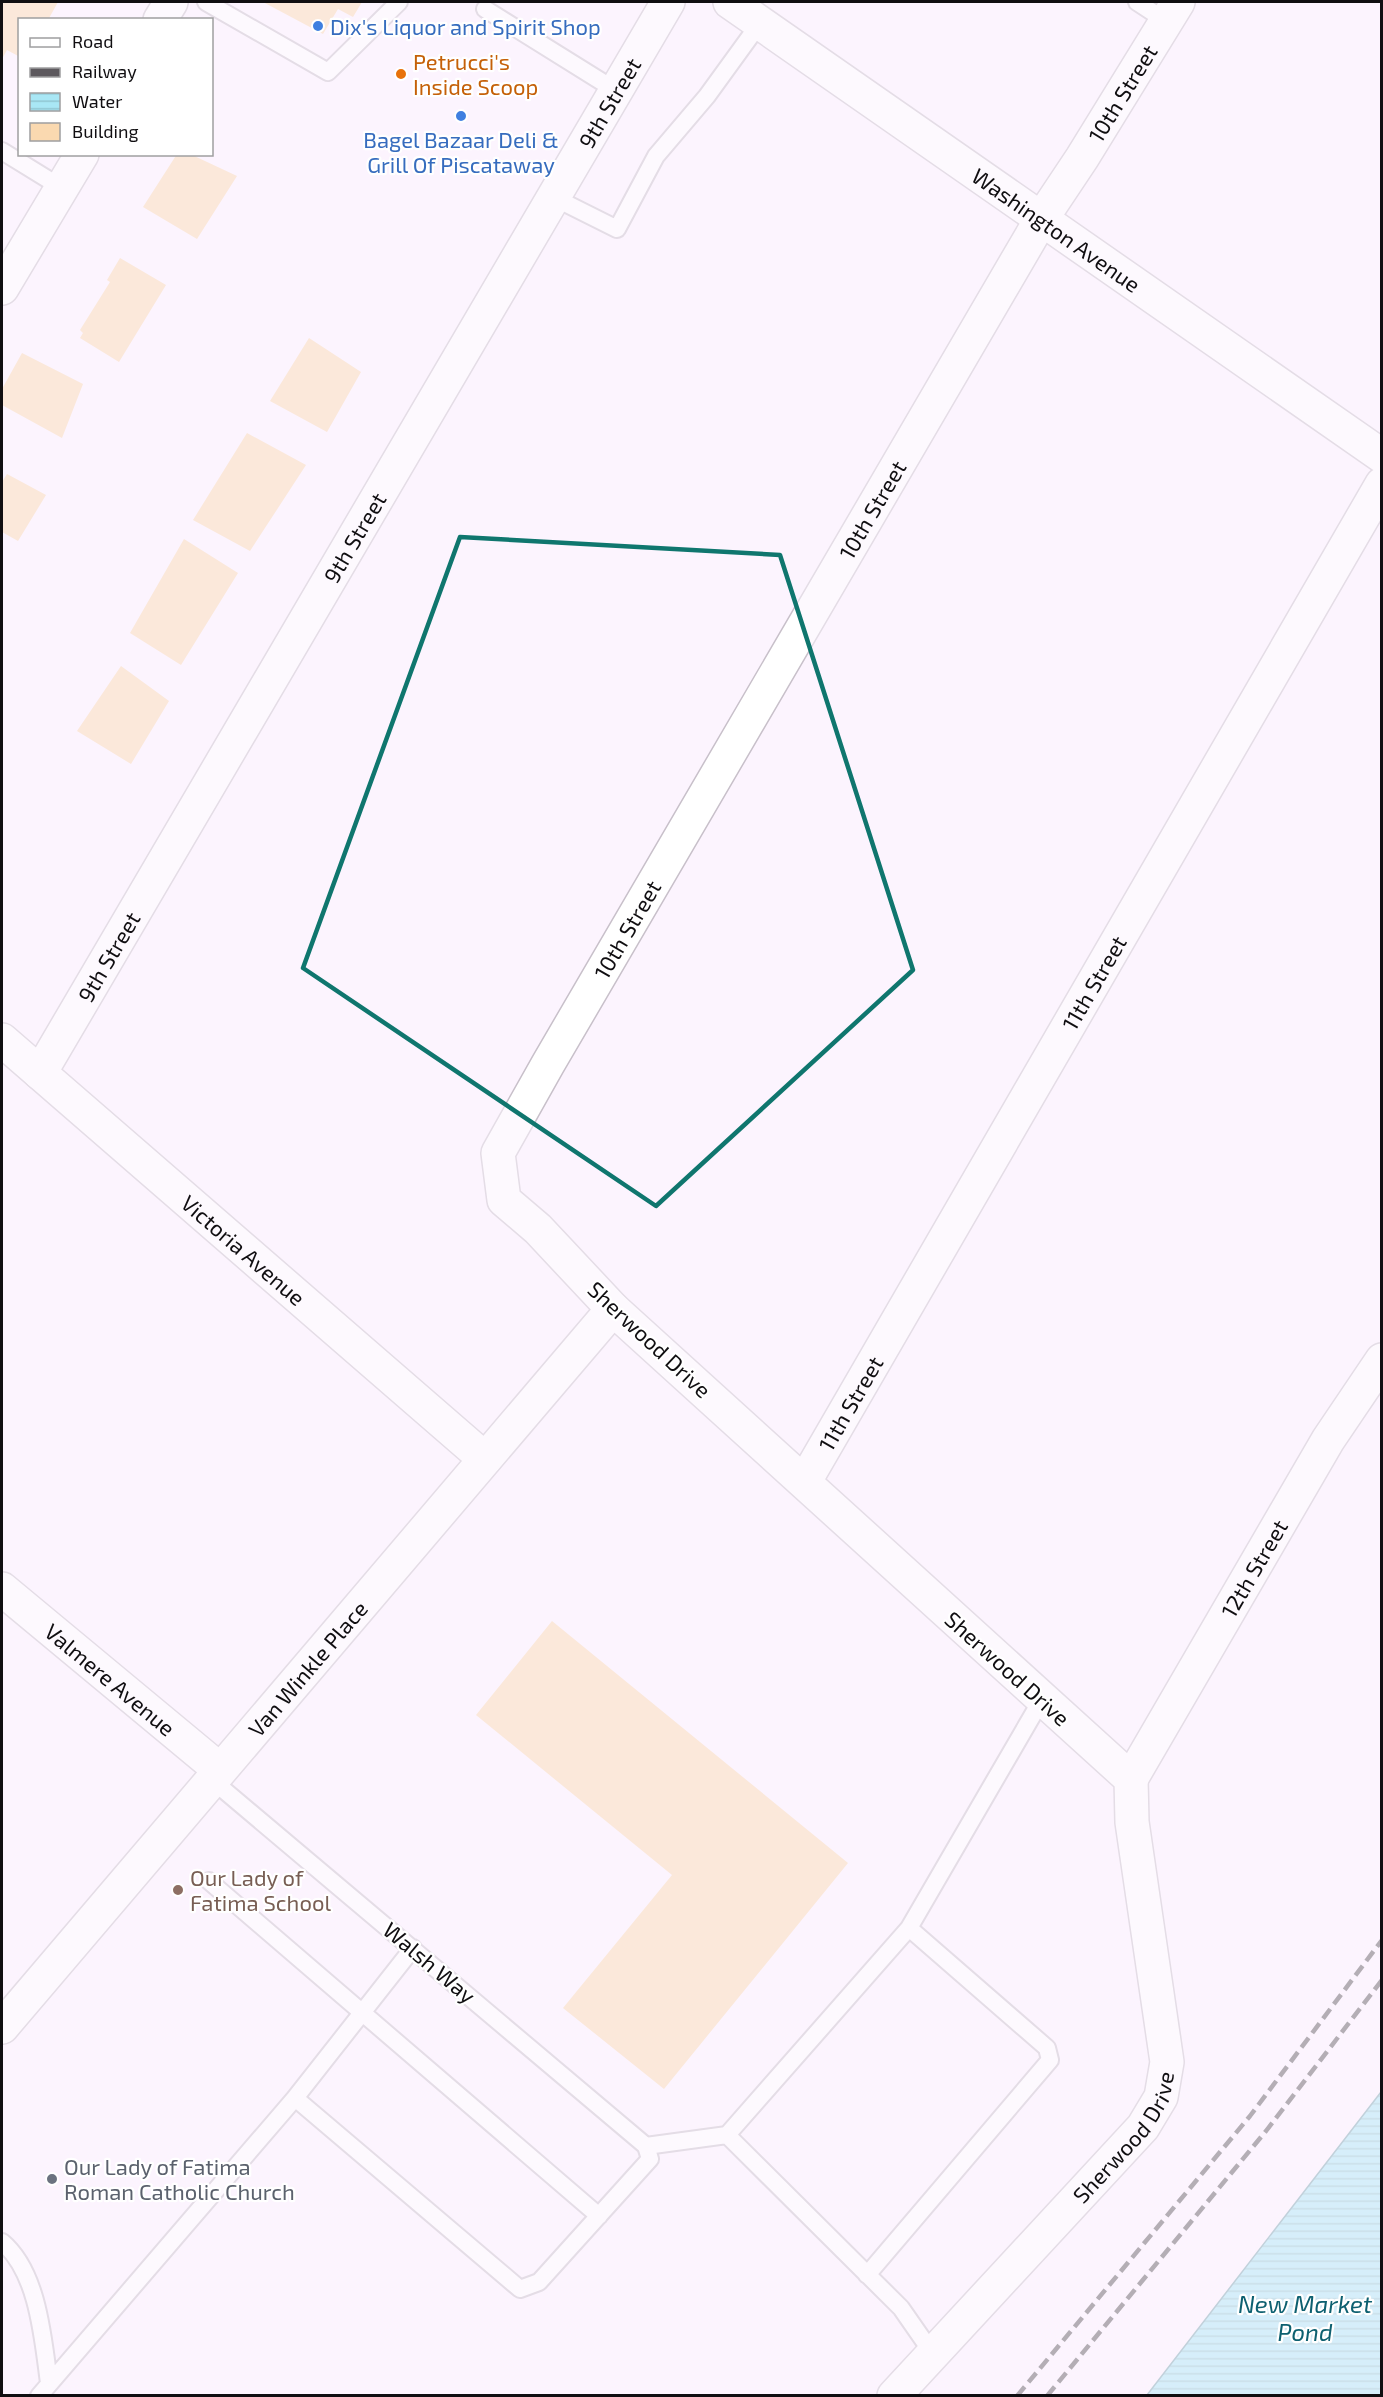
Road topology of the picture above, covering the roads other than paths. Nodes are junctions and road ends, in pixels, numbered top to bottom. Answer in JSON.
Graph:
{"nodes":[{"id":1,"x":171,"y":2,"type":"edge"},
{"id":2,"x":206,"y":2,"type":"edge"},
{"id":3,"x":399,"y":2,"type":"edge"},
{"id":4,"x":668,"y":2,"type":"edge"},
{"id":5,"x":730,"y":2,"type":"edge"},
{"id":6,"x":1137,"y":2,"type":"edge"},
{"id":7,"x":485,"y":9,"type":"dead end"},
{"id":8,"x":1172,"y":11,"type":"edge"},
{"id":9,"x":161,"y":18,"type":"edge"},
{"id":10,"x":760,"y":23,"type":"junction"},
{"id":11,"x":615,"y":90,"type":"junction"},
{"id":12,"x":2,"y":151,"type":"edge"},
{"id":13,"x":81,"y":156,"type":"edge"},
{"id":14,"x":62,"y":188,"type":"junction"},
{"id":15,"x":553,"y":197,"type":"junction"},
{"id":16,"x":1042,"y":218,"type":"junction"},
{"id":17,"x":2,"y":288,"type":"edge"},
{"id":18,"x":1382,"y":456,"type":"edge"},
{"id":19,"x":1382,"y":484,"type":"edge"},
{"id":20,"x":574,"y":1020,"type":"joint"},
{"id":21,"x":2,"y":1040,"type":"edge"},
{"id":22,"x":40,"y":1073,"type":"junction"},
{"id":23,"x":613,"y":1309,"type":"junction"},
{"id":24,"x":1382,"y":1360,"type":"edge"},
{"id":25,"x":485,"y":1459,"type":"junction"},
{"id":26,"x":805,"y":1481,"type":"junction"},
{"id":27,"x":2,"y":1589,"type":"edge"},
{"id":28,"x":1042,"y":1699,"type":"junction"},
{"id":29,"x":216,"y":1775,"type":"junction"},
{"id":30,"x":1131,"y":1779,"type":"junction"},
{"id":31,"x":209,"y":1881,"type":"dead end"},
{"id":32,"x":909,"y":1928,"type":"junction"},
{"id":33,"x":413,"y":1948,"type":"junction"},
{"id":34,"x":362,"y":2014,"type":"junction"},
{"id":35,"x":2,"y":2027,"type":"edge"},
{"id":36,"x":295,"y":2098,"type":"junction"},
{"id":37,"x":727,"y":2135,"type":"junction"},
{"id":38,"x":646,"y":2146,"type":"junction"},
{"id":39,"x":599,"y":2216,"type":"junction"},
{"id":40,"x":2,"y":2242,"type":"edge"},
{"id":41,"x":867,"y":2275,"type":"junction"},
{"id":42,"x":933,"y":2354,"type":"junction"},
{"id":43,"x":44,"y":2389,"type":"edge"},
{"id":44,"x":894,"y":2396,"type":"edge"}],
"edges":[{"from":1,"to":9,"type":"street"},
{"from":2,"to":3,"type":"lane"},
{"from":4,"to":11,"type":"street","name":"9th Street"},
{"from":5,"to":10,"type":"street","name":"Washington Avenue"},
{"from":6,"to":8,"type":"lane"},
{"from":7,"to":11,"type":"lane"},
{"from":8,"to":16,"type":"street","name":"10th Street"},
{"from":10,"to":15,"type":"lane"},
{"from":10,"to":16,"type":"street","name":"Washington Avenue"},
{"from":11,"to":15,"type":"street","name":"9th Street"},
{"from":12,"to":14,"type":"lane"},
{"from":13,"to":14,"type":"street"},
{"from":14,"to":17,"type":"street"},
{"from":15,"to":22,"type":"street","name":"9th Street"},
{"from":16,"to":18,"type":"street","name":"Washington Avenue"},
{"from":16,"to":20,"type":"street","name":"10th Street"},
{"from":19,"to":26,"type":"street","name":"11th Street"},
{"from":20,"to":23,"type":"street","name":"Sherwood Drive"},
{"from":21,"to":22,"type":"street","name":"Victoria Avenue"},
{"from":22,"to":25,"type":"street","name":"Victoria Avenue"},
{"from":23,"to":25,"type":"street","name":"Van Winkle Place"},
{"from":23,"to":26,"type":"street","name":"Sherwood Drive"},
{"from":24,"to":30,"type":"street","name":"12th Street"},
{"from":25,"to":29,"type":"street","name":"Van Winkle Place"},
{"from":26,"to":28,"type":"street","name":"Sherwood Drive"},
{"from":27,"to":29,"type":"street","name":"Valmere Avenue"},
{"from":28,"to":30,"type":"street","name":"Sherwood Drive"},
{"from":28,"to":32,"type":"lane"},
{"from":29,"to":33,"type":"lane","name":"Walsh Way"},
{"from":29,"to":35,"type":"street","name":"Van Winkle Place"},
{"from":30,"to":42,"type":"street","name":"Sherwood Drive"},
{"from":31,"to":34,"type":"lane"},
{"from":32,"to":37,"type":"lane"},
{"from":32,"to":41,"type":"lane"},
{"from":33,"to":34,"type":"lane"},
{"from":33,"to":38,"type":"lane","name":"Walsh Way"},
{"from":34,"to":36,"type":"lane"},
{"from":34,"to":39,"type":"lane"},
{"from":36,"to":39,"type":"lane"},
{"from":36,"to":43,"type":"lane"},
{"from":37,"to":38,"type":"lane"},
{"from":37,"to":41,"type":"lane"},
{"from":38,"to":39,"type":"lane"},
{"from":40,"to":43,"type":"lane"},
{"from":41,"to":42,"type":"lane"},
{"from":42,"to":44,"type":"street","name":"Sherwood Drive"}]}
